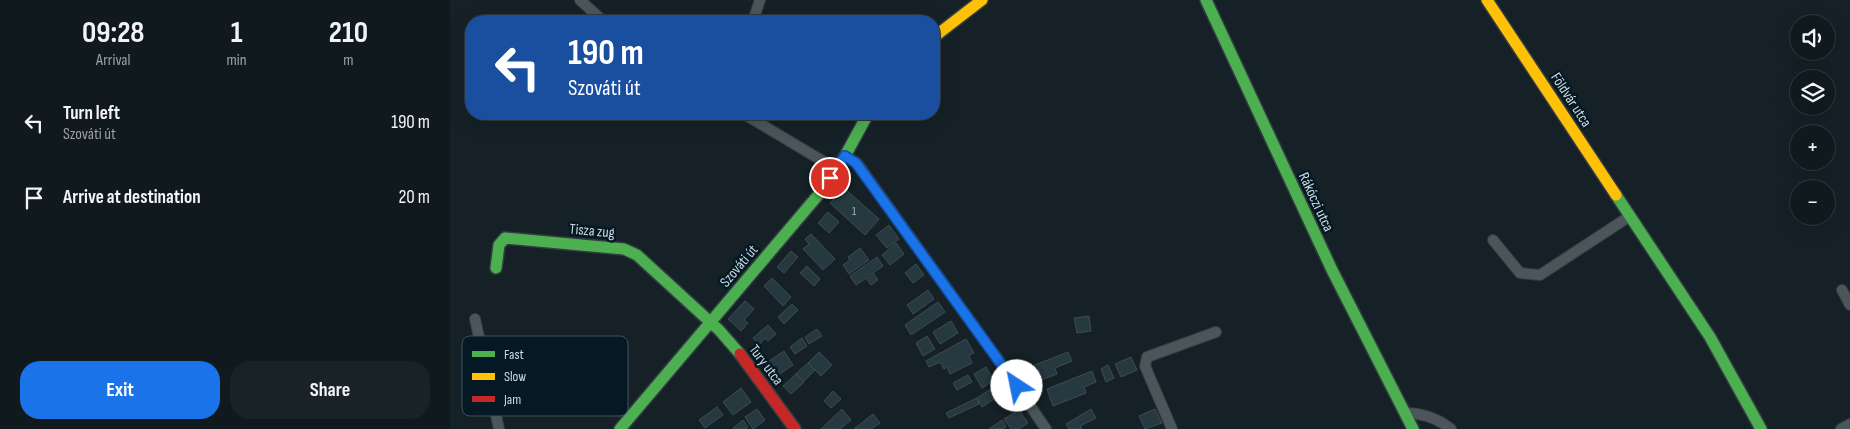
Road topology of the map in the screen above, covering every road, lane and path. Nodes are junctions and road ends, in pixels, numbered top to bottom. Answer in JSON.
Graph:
{"nodes":[{"id":1,"x":580,"y":0,"type":"edge"},
{"id":2,"x":760,"y":0,"type":"edge"},
{"id":3,"x":982,"y":0,"type":"edge"},
{"id":4,"x":1206,"y":0,"type":"edge"},
{"id":5,"x":1487,"y":0,"type":"edge"},
{"id":6,"x":596,"y":15,"type":"edge"},
{"id":7,"x":755,"y":15,"type":"edge"},
{"id":8,"x":940,"y":32,"type":"edge"},
{"id":9,"x":754,"y":120,"type":"edge"},
{"id":10,"x":865,"y":120,"type":"edge"},
{"id":11,"x":845,"y":156,"type":"junction"},
{"id":12,"x":836,"y":169,"type":"junction"},
{"id":13,"x":1630,"y":216,"type":"junction"},
{"id":14,"x":1493,"y":240,"type":"dead end"},
{"id":15,"x":496,"y":268,"type":"dead end"},
{"id":16,"x":1842,"y":290,"type":"dead end"},
{"id":17,"x":1850,"y":305,"type":"edge"},
{"id":18,"x":475,"y":319,"type":"dead end"},
{"id":19,"x":711,"y":322,"type":"junction"},
{"id":20,"x":1216,"y":332,"type":"dead end"},
{"id":21,"x":479,"y":336,"type":"edge"},
{"id":22,"x":1405,"y":413,"type":"junction"},
{"id":23,"x":496,"y":416,"type":"edge"},
{"id":24,"x":1850,"y":424,"type":"edge"},
{"id":25,"x":499,"y":429,"type":"edge"},
{"id":26,"x":620,"y":429,"type":"edge"},
{"id":27,"x":795,"y":429,"type":"edge"},
{"id":28,"x":1046,"y":429,"type":"edge"},
{"id":29,"x":1172,"y":429,"type":"edge"},
{"id":30,"x":1413,"y":429,"type":"edge"},
{"id":31,"x":1451,"y":429,"type":"edge"},
{"id":32,"x":1761,"y":429,"type":"edge"},
{"id":33,"x":1842,"y":429,"type":"edge"}],
"edges":[{"from":1,"to":6,"type":"street"},
{"from":2,"to":7,"type":"street"},
{"from":3,"to":8,"type":"street"},
{"from":4,"to":22,"type":"street","name":"Rákóczi utca"},
{"from":5,"to":13,"type":"street","name":"Földvár utca"},
{"from":9,"to":12,"type":"street"},
{"from":10,"to":11,"type":"street","name":"Szováti út"},
{"from":11,"to":12,"type":"street","name":"Szováti út"},
{"from":11,"to":28,"type":"street"},
{"from":12,"to":19,"type":"street","name":"Szováti út"},
{"from":13,"to":14,"type":"street"},
{"from":13,"to":32,"type":"street","name":"Földvár utca"},
{"from":15,"to":19,"type":"street","name":"Tisza zug"},
{"from":16,"to":17,"type":"street"},
{"from":18,"to":21,"type":"street"},
{"from":19,"to":26,"type":"street","name":"Szováti út"},
{"from":19,"to":27,"type":"street","name":"Tury utca"},
{"from":20,"to":29,"type":"street"},
{"from":22,"to":30,"type":"street","name":"Rákóczi utca"},
{"from":22,"to":31,"type":"street"},
{"from":23,"to":25,"type":"street"},
{"from":24,"to":33,"type":"street"}]}
